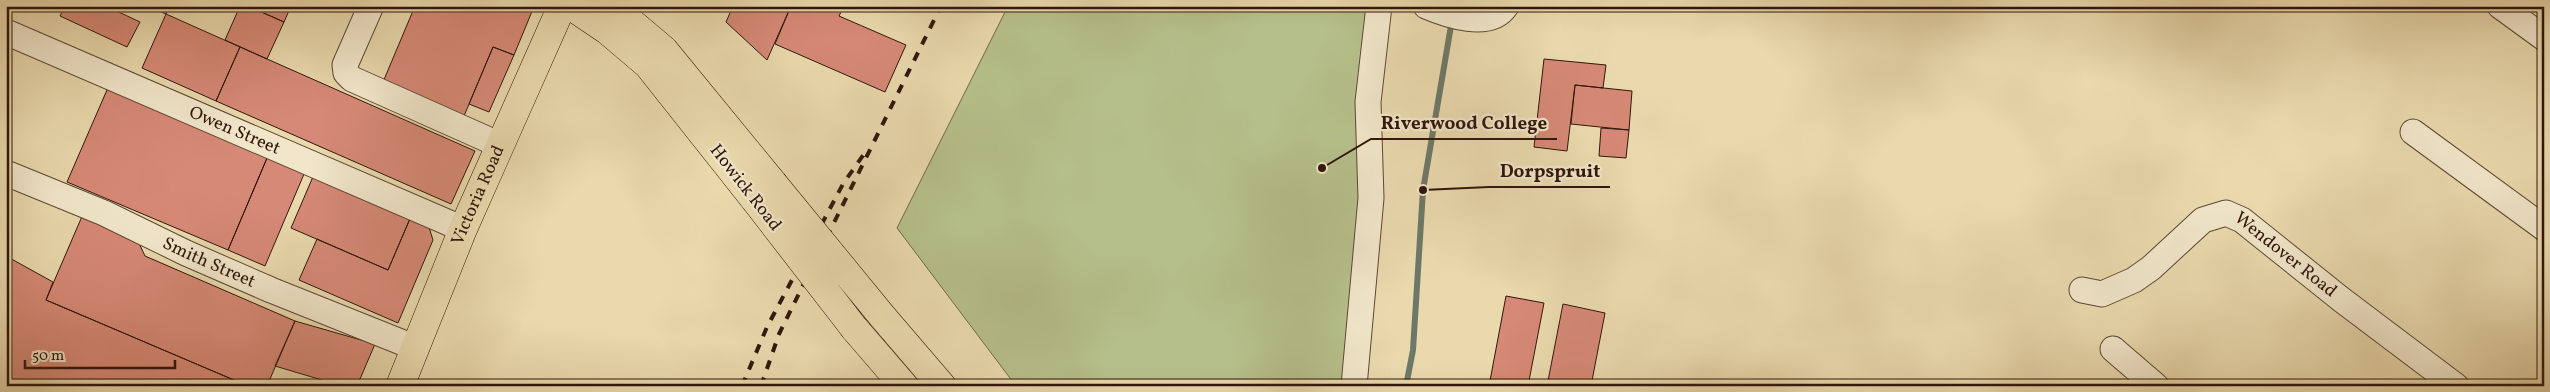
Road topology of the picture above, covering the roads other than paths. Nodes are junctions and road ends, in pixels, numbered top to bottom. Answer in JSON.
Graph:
{"nodes":[{"id":1,"x":562,"y":6,"type":"edge"},
{"id":2,"x":571,"y":6,"type":"edge"},
{"id":3,"x":612,"y":6,"type":"edge"},
{"id":4,"x":1379,"y":6,"type":"edge"},
{"id":5,"x":1506,"y":6,"type":"edge"},
{"id":6,"x":2500,"y":6,"type":"edge"},
{"id":7,"x":370,"y":8,"type":"edge"},
{"id":8,"x":1430,"y":8,"type":"edge"},
{"id":9,"x":6,"y":32,"type":"edge"},
{"id":10,"x":2544,"y":38,"type":"edge"},
{"id":11,"x":2413,"y":132,"type":"dead end"},
{"id":12,"x":500,"y":145,"type":"junction"},
{"id":13,"x":6,"y":173,"type":"edge"},
{"id":14,"x":764,"y":191,"type":"junction"},
{"id":15,"x":2544,"y":228,"type":"edge"},
{"id":16,"x":463,"y":229,"type":"junction"},
{"id":17,"x":2082,"y":290,"type":"dead end"},
{"id":18,"x":416,"y":348,"type":"junction"},
{"id":19,"x":2113,"y":349,"type":"dead end"},
{"id":20,"x":400,"y":386,"type":"edge"},
{"id":21,"x":904,"y":386,"type":"edge"},
{"id":22,"x":942,"y":386,"type":"edge"},
{"id":23,"x":1354,"y":386,"type":"edge"},
{"id":24,"x":2156,"y":386,"type":"edge"},
{"id":25,"x":2456,"y":386,"type":"edge"}],
"edges":[{"from":1,"to":12,"type":"main road","name":"Victoria Road"},
{"from":2,"to":14,"type":"main road","name":"Howick Road"},
{"from":3,"to":14,"type":"main road","name":"Howick Road"},
{"from":4,"to":23,"type":"street"},
{"from":5,"to":8,"type":"street"},
{"from":6,"to":10,"type":"street"},
{"from":7,"to":12,"type":"street"},
{"from":9,"to":16,"type":"street","name":"Owen Street"},
{"from":11,"to":15,"type":"street"},
{"from":12,"to":16,"type":"main road","name":"Victoria Road"},
{"from":13,"to":18,"type":"street","name":"Smith Street"},
{"from":14,"to":21,"type":"main road","name":"Howick Road","bridge":true},
{"from":14,"to":22,"type":"main road","name":"Howick Road","bridge":true},
{"from":16,"to":18,"type":"main road","name":"Victoria Road"},
{"from":17,"to":25,"type":"street","name":"Wendover Road"},
{"from":18,"to":20,"type":"main road","name":"Victoria Road"},
{"from":19,"to":24,"type":"street"}]}
